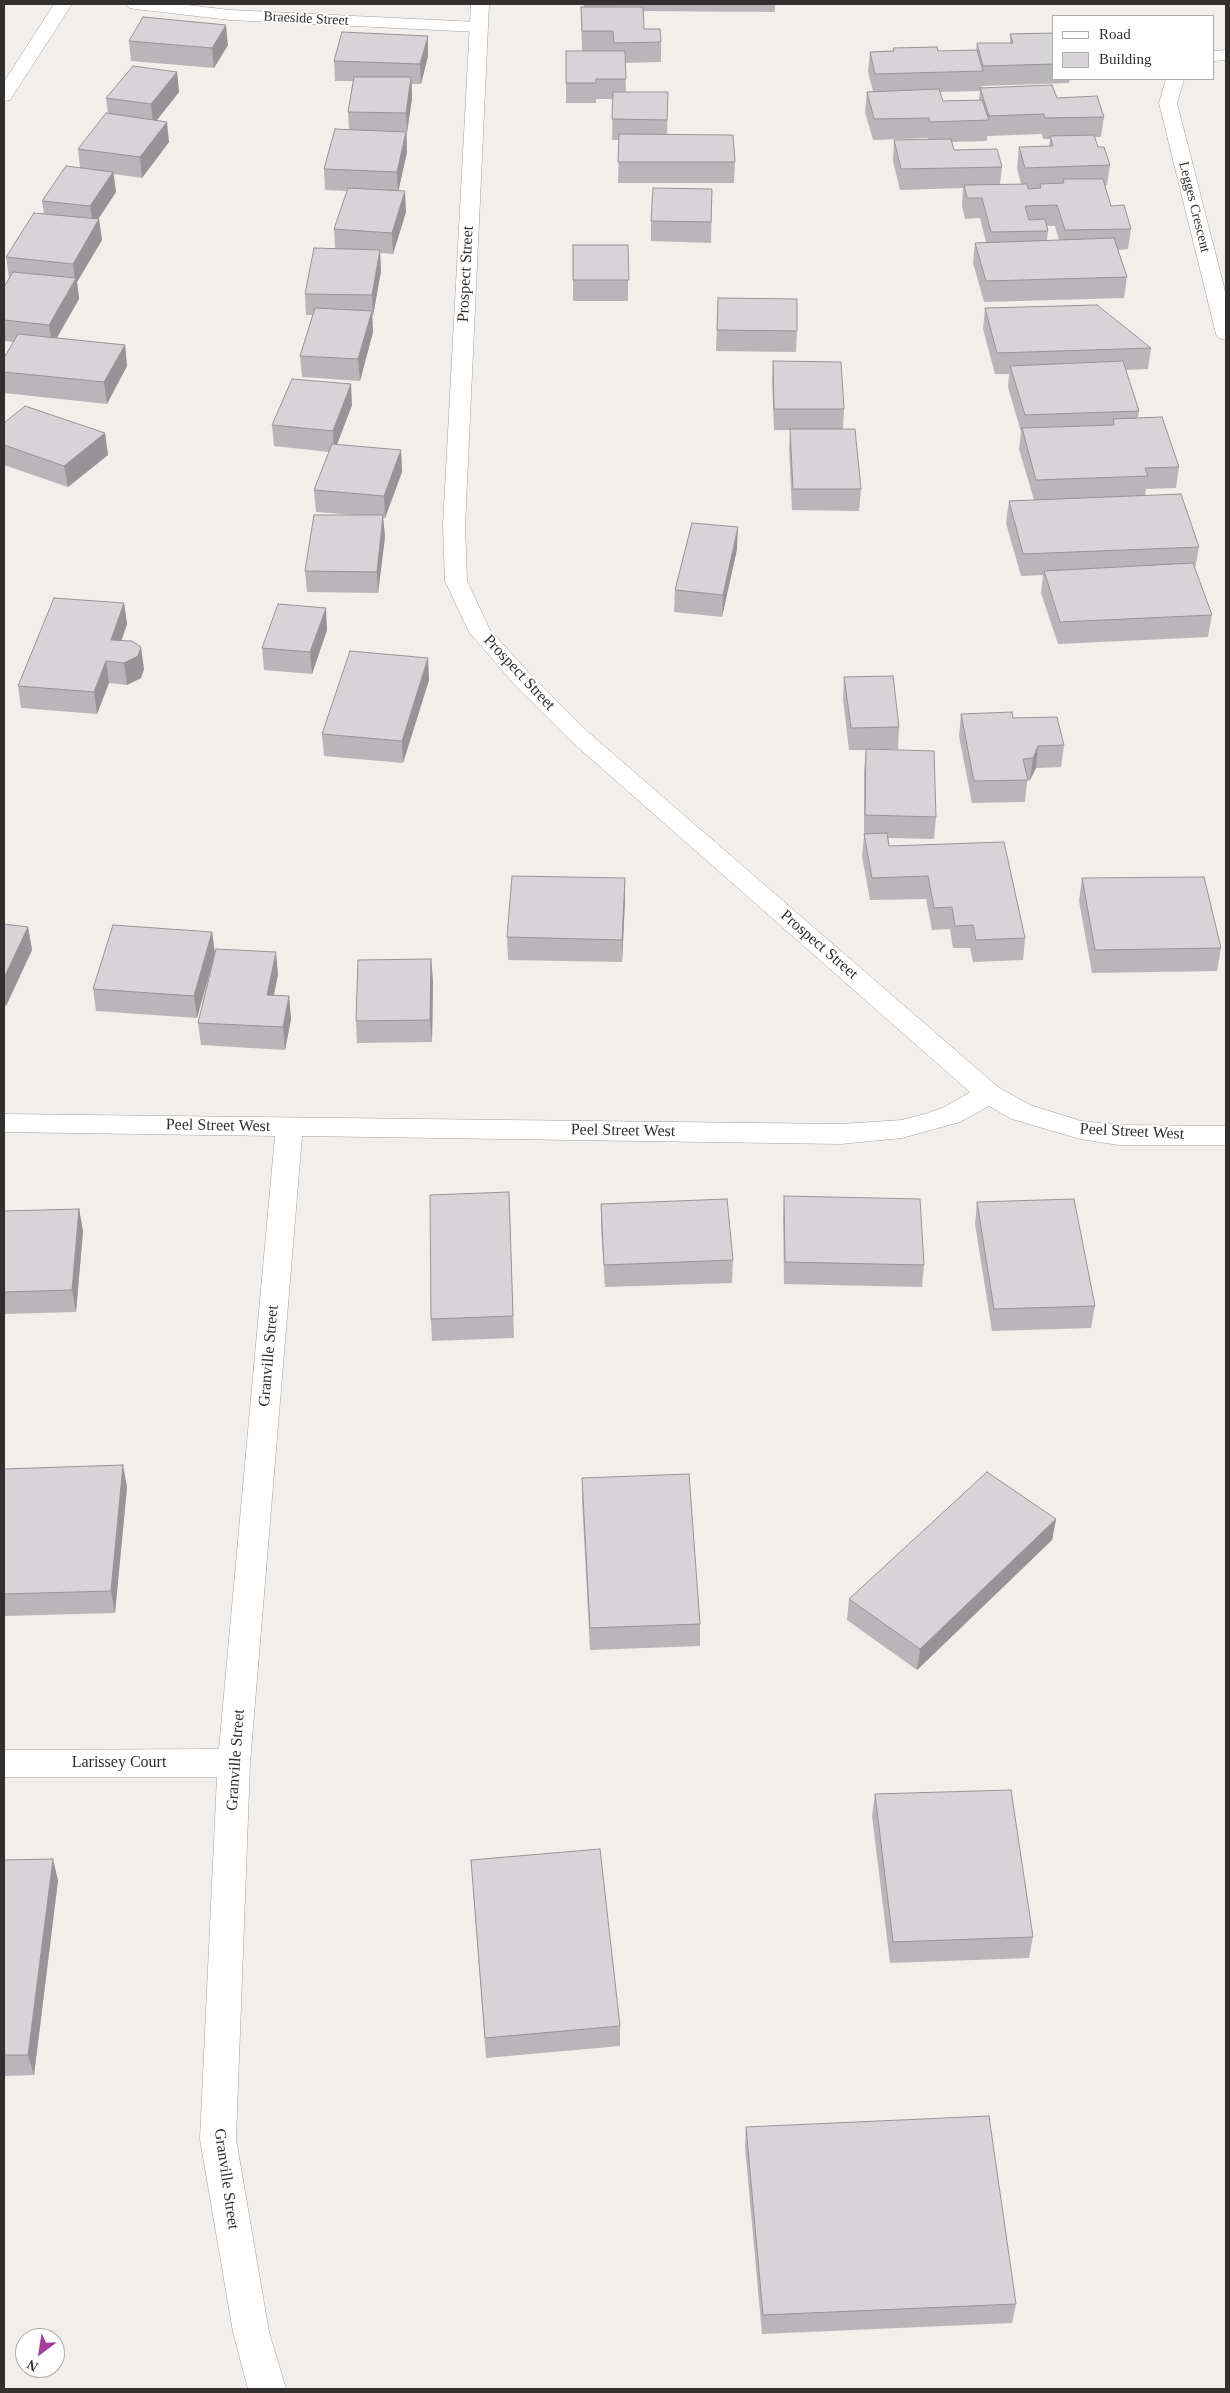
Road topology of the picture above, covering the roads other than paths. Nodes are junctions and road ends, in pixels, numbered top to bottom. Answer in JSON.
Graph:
{"nodes":[{"id":1,"x":63,"y":4,"type":"edge"},
{"id":2,"x":135,"y":4,"type":"edge"},
{"id":3,"x":480,"y":4,"type":"edge"},
{"id":4,"x":478,"y":27,"type":"junction"},
{"id":5,"x":1175,"y":80,"type":"edge"},
{"id":6,"x":4,"y":96,"type":"edge"},
{"id":7,"x":1226,"y":334,"type":"edge"},
{"id":8,"x":989,"y":1094,"type":"junction"},
{"id":9,"x":4,"y":1123,"type":"edge"},
{"id":10,"x":289,"y":1127,"type":"junction"},
{"id":11,"x":1226,"y":1136,"type":"edge"},
{"id":12,"x":4,"y":1762,"type":"edge"},
{"id":13,"x":234,"y":1763,"type":"junction"},
{"id":14,"x":267,"y":2389,"type":"edge"}],
"edges":[{"from":1,"to":6,"type":"street"},
{"from":2,"to":4,"type":"street","name":"Braeside Street"},
{"from":3,"to":4,"type":"street","name":"Prospect Street"},
{"from":4,"to":8,"type":"street","name":"Prospect Street"},
{"from":5,"to":7,"type":"street","name":"Legges Crescent"},
{"from":8,"to":10,"type":"street","name":"Peel Street West"},
{"from":8,"to":11,"type":"street","name":"Peel Street West"},
{"from":9,"to":10,"type":"street","name":"Peel Street West"},
{"from":10,"to":13,"type":"street","name":"Granville Street"},
{"from":12,"to":13,"type":"street","name":"Larissey Court"},
{"from":13,"to":14,"type":"street","name":"Granville Street"}]}
